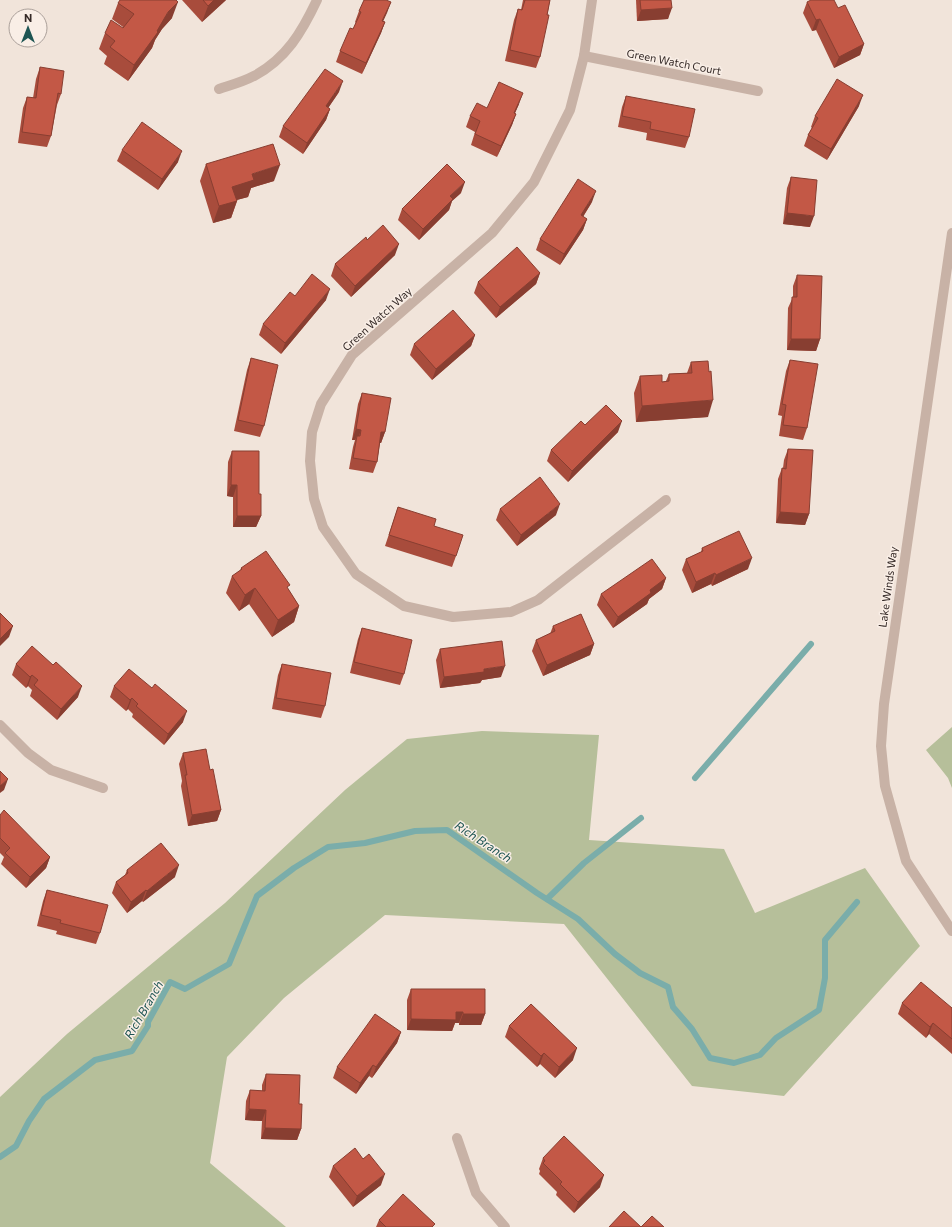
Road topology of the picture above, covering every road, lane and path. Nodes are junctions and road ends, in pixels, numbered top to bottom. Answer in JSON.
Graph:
{"nodes":[{"id":1,"x":317,"y":0,"type":"edge"},
{"id":2,"x":592,"y":0,"type":"edge"},
{"id":3,"x":584,"y":56,"type":"junction"},
{"id":4,"x":220,"y":89,"type":"dead end"},
{"id":5,"x":758,"y":91,"type":"dead end"},
{"id":6,"x":952,"y":232,"type":"edge"},
{"id":7,"x":666,"y":500,"type":"dead end"},
{"id":8,"x":0,"y":725,"type":"edge"},
{"id":9,"x":103,"y":788,"type":"dead end"},
{"id":10,"x":952,"y":931,"type":"edge"},
{"id":11,"x":457,"y":1138,"type":"dead end"},
{"id":12,"x":506,"y":1227,"type":"edge"}],
"edges":[{"from":1,"to":4,"type":"street"},
{"from":2,"to":3,"type":"street","name":"Green Watch Way"},
{"from":3,"to":5,"type":"street","name":"Green Watch Court"},
{"from":3,"to":7,"type":"street","name":"Green Watch Way"},
{"from":6,"to":10,"type":"street","name":"Lake Winds Way"},
{"from":8,"to":9,"type":"street"},
{"from":11,"to":12,"type":"street"}]}
